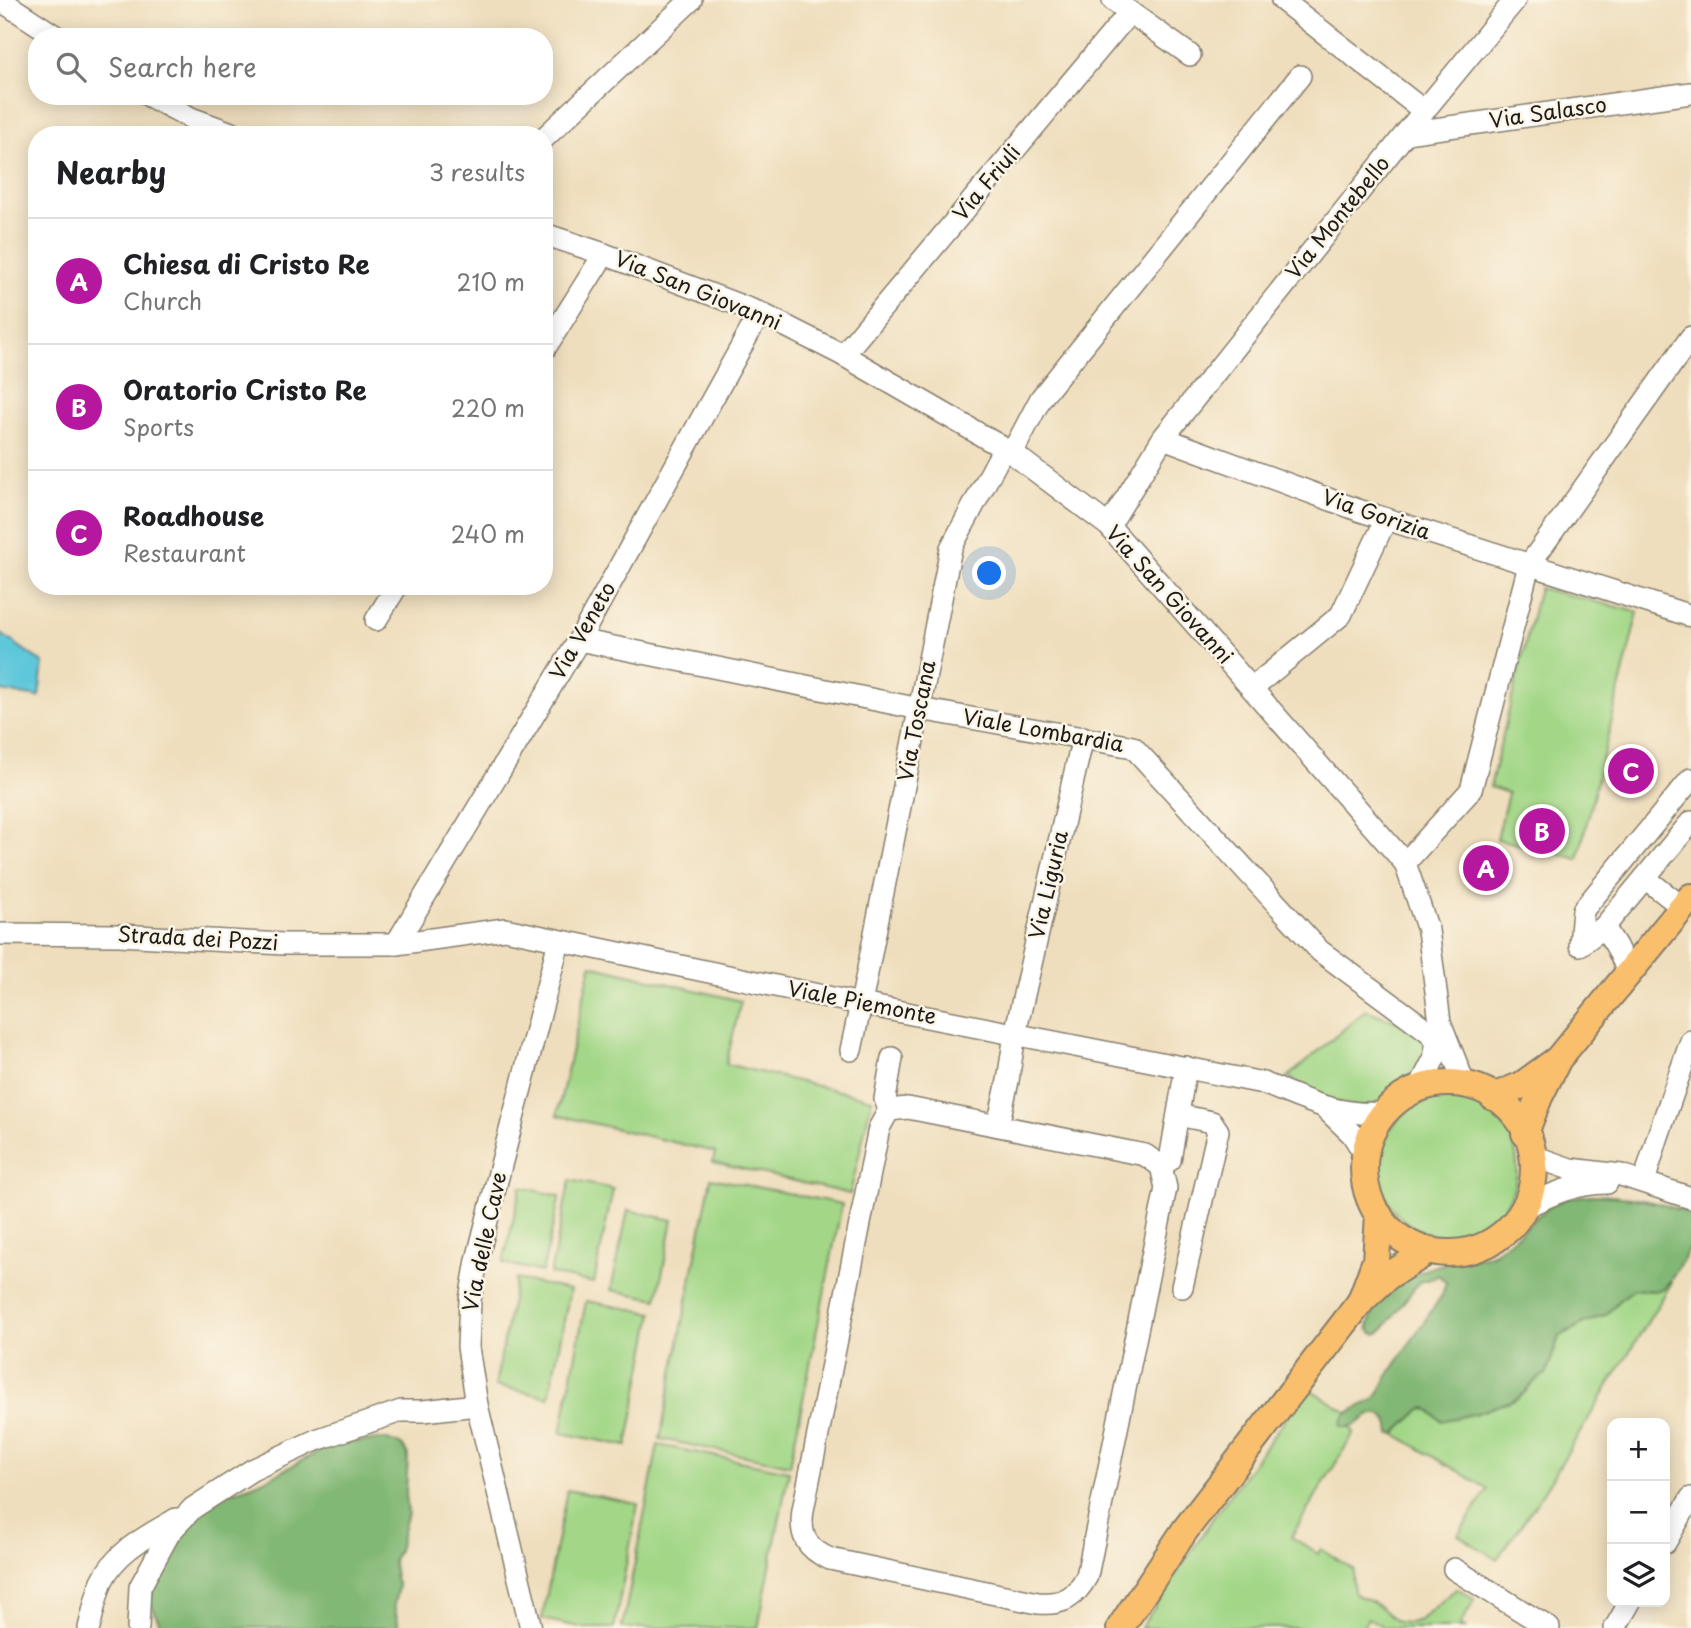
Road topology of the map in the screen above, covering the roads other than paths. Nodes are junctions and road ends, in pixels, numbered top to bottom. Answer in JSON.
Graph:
{"nodes":[{"id":1,"x":0,"y":0,"type":"edge"},
{"id":2,"x":691,"y":0,"type":"edge"},
{"id":3,"x":1282,"y":0,"type":"edge"},
{"id":4,"x":1515,"y":0,"type":"edge"},
{"id":5,"x":1122,"y":6,"type":"edge"},
{"id":6,"x":43,"y":28,"type":"edge"},
{"id":7,"x":1190,"y":55,"type":"dead end"},
{"id":8,"x":1300,"y":76,"type":"dead end"},
{"id":9,"x":1691,"y":93,"type":"edge"},
{"id":10,"x":166,"y":105,"type":"edge"},
{"id":11,"x":1424,"y":111,"type":"junction"},
{"id":12,"x":213,"y":126,"type":"edge"},
{"id":13,"x":553,"y":130,"type":"edge"},
{"id":14,"x":1406,"y":133,"type":"junction"},
{"id":15,"x":553,"y":237,"type":"edge"},
{"id":16,"x":604,"y":254,"type":"junction"},
{"id":17,"x":760,"y":313,"type":"junction"},
{"id":18,"x":553,"y":336,"type":"edge"},
{"id":19,"x":1691,"y":337,"type":"edge"},
{"id":20,"x":843,"y":355,"type":"junction"},
{"id":21,"x":1163,"y":438,"type":"junction"},
{"id":22,"x":1008,"y":451,"type":"junction"},
{"id":23,"x":1386,"y":519,"type":"junction"},
{"id":24,"x":1109,"y":526,"type":"junction"},
{"id":25,"x":1529,"y":565,"type":"junction"},
{"id":26,"x":391,"y":595,"type":"edge"},
{"id":27,"x":1691,"y":616,"type":"edge"},
{"id":28,"x":376,"y":620,"type":"dead end"},
{"id":29,"x":579,"y":640,"type":"junction"},
{"id":30,"x":1252,"y":688,"type":"junction"},
{"id":31,"x":920,"y":709,"type":"junction"},
{"id":32,"x":1083,"y":737,"type":"junction"},
{"id":33,"x":1691,"y":779,"type":"edge"},
{"id":34,"x":1691,"y":822,"type":"edge"},
{"id":35,"x":1405,"y":863,"type":"junction"},
{"id":36,"x":1645,"y":878,"type":"junction"},
{"id":37,"x":1687,"y":902,"type":"edge"},
{"id":38,"x":1604,"y":927,"type":"junction"},
{"id":39,"x":0,"y":934,"type":"edge"},
{"id":40,"x":559,"y":941,"type":"junction"},
{"id":41,"x":396,"y":944,"type":"junction"},
{"id":42,"x":1629,"y":973,"type":"junction"},
{"id":43,"x":862,"y":1004,"type":"junction"},
{"id":44,"x":1438,"y":1031,"type":"junction"},
{"id":45,"x":1015,"y":1034,"type":"junction"},
{"id":46,"x":1691,"y":1041,"type":"edge"},
{"id":47,"x":851,"y":1050,"type":"dead end"},
{"id":48,"x":892,"y":1058,"type":"dead end"},
{"id":49,"x":1558,"y":1059,"type":"junction"},
{"id":50,"x":1186,"y":1067,"type":"junction"},
{"id":51,"x":1465,"y":1085,"type":"junction"},
{"id":52,"x":1419,"y":1088,"type":"junction"},
{"id":53,"x":1493,"y":1097,"type":"junction"},
{"id":54,"x":1325,"y":1108,"type":"junction"},
{"id":55,"x":889,"y":1110,"type":"junction"},
{"id":56,"x":1384,"y":1113,"type":"junction"},
{"id":57,"x":1178,"y":1115,"type":"junction"},
{"id":58,"x":998,"y":1125,"type":"junction"},
{"id":59,"x":1529,"y":1144,"type":"junction"},
{"id":60,"x":1365,"y":1154,"type":"junction"},
{"id":61,"x":1161,"y":1166,"type":"junction"},
{"id":62,"x":1644,"y":1182,"type":"junction"},
{"id":63,"x":1691,"y":1198,"type":"edge"},
{"id":64,"x":1524,"y":1208,"type":"junction"},
{"id":65,"x":1379,"y":1215,"type":"junction"},
{"id":66,"x":1430,"y":1250,"type":"junction"},
{"id":67,"x":1182,"y":1287,"type":"dead end"},
{"id":68,"x":1362,"y":1300,"type":"junction"},
{"id":69,"x":477,"y":1405,"type":"junction"},
{"id":70,"x":1691,"y":1498,"type":"edge"},
{"id":71,"x":193,"y":1508,"type":"junction"},
{"id":72,"x":1670,"y":1534,"type":"edge"},
{"id":73,"x":1454,"y":1569,"type":"dead end"},
{"id":74,"x":1627,"y":1607,"type":"edge"},
{"id":75,"x":89,"y":1628,"type":"edge"},
{"id":76,"x":138,"y":1628,"type":"edge"},
{"id":77,"x":531,"y":1628,"type":"edge"},
{"id":78,"x":1120,"y":1628,"type":"edge"},
{"id":79,"x":1549,"y":1628,"type":"edge"},
{"id":80,"x":1615,"y":1628,"type":"edge"}],
"edges":[{"from":1,"to":6,"type":"street"},
{"from":2,"to":13,"type":"street"},
{"from":3,"to":11,"type":"street"},
{"from":4,"to":11,"type":"street","name":"Via Montebello"},
{"from":5,"to":7,"type":"street","name":"Via Friuli"},
{"from":5,"to":20,"type":"street","name":"Via Friuli"},
{"from":8,"to":22,"type":"street","name":"Via Toscana"},
{"from":9,"to":14,"type":"street","name":"Via Salasco"},
{"from":10,"to":12,"type":"street"},
{"from":11,"to":14,"type":"street","name":"Via Montebello"},
{"from":14,"to":21,"type":"street","name":"Via Montebello"},
{"from":15,"to":16,"type":"street","name":"Via San Giovanni"},
{"from":16,"to":17,"type":"street","name":"Via San Giovanni"},
{"from":16,"to":18,"type":"street"},
{"from":17,"to":20,"type":"street","name":"Via San Giovanni"},
{"from":17,"to":29,"type":"street","name":"Via Veneto"},
{"from":19,"to":25,"type":"street"},
{"from":20,"to":22,"type":"street","name":"Via San Giovanni"},
{"from":21,"to":23,"type":"street","name":"Via Gorizia"},
{"from":21,"to":24,"type":"street"},
{"from":22,"to":24,"type":"street","name":"Via San Giovanni"},
{"from":22,"to":31,"type":"street","name":"Via Toscana"},
{"from":23,"to":25,"type":"street","name":"Via Gorizia"},
{"from":23,"to":30,"type":"street"},
{"from":24,"to":30,"type":"street","name":"Via San Giovanni"},
{"from":25,"to":27,"type":"street","name":"Via Gorizia"},
{"from":25,"to":35,"type":"street"},
{"from":26,"to":28,"type":"street"},
{"from":29,"to":31,"type":"street","name":"Viale Lombardia"},
{"from":29,"to":41,"type":"street","name":"Via Veneto"},
{"from":30,"to":35,"type":"street","name":"Via San Giovanni"},
{"from":31,"to":32,"type":"street","name":"Viale Lombardia"},
{"from":31,"to":43,"type":"street","name":"Via Toscana"},
{"from":32,"to":44,"type":"street","name":"Viale Lombardia"},
{"from":32,"to":45,"type":"street","name":"Via Liguria"},
{"from":33,"to":38,"type":"street"},
{"from":34,"to":36,"type":"street"},
{"from":35,"to":44,"type":"street","name":"Via San Giovanni"},
{"from":36,"to":37,"type":"street"},
{"from":36,"to":38,"type":"street"},
{"from":37,"to":42,"type":"main road"},
{"from":38,"to":42,"type":"street"},
{"from":39,"to":41,"type":"street","name":"Strada dei Pozzi"},
{"from":40,"to":41,"type":"street","name":"Viale Piemonte"},
{"from":40,"to":43,"type":"street","name":"Viale Piemonte"},
{"from":40,"to":69,"type":"street","name":"Via delle Cave"},
{"from":42,"to":49,"type":"main road"},
{"from":43,"to":45,"type":"street","name":"Viale Piemonte"},
{"from":43,"to":47,"type":"street","name":"Via Toscana"},
{"from":44,"to":51,"type":"street","name":"Via San Giovanni"},
{"from":44,"to":52,"type":"street","name":"Via San Giovanni"},
{"from":45,"to":50,"type":"street","name":"Viale Piemonte"},
{"from":45,"to":58,"type":"street","name":"Via Liguria"},
{"from":46,"to":62,"type":"street"},
{"from":48,"to":55,"type":"street"},
{"from":49,"to":53,"type":"main road"},
{"from":49,"to":59,"type":"main road"},
{"from":50,"to":54,"type":"street","name":"Viale Piemonte"},
{"from":50,"to":57,"type":"street"},
{"from":51,"to":52,"type":"main road"},
{"from":51,"to":53,"type":"main road"},
{"from":52,"to":56,"type":"main road"},
{"from":53,"to":59,"type":"main road"},
{"from":54,"to":56,"type":"street","name":"Viale Piemonte"},
{"from":54,"to":60,"type":"street","name":"Viale Piemonte"},
{"from":55,"to":58,"type":"street"},
{"from":55,"to":61,"type":"street"},
{"from":56,"to":60,"type":"main road"},
{"from":57,"to":61,"type":"street"},
{"from":57,"to":67,"type":"street"},
{"from":58,"to":61,"type":"street"},
{"from":59,"to":62,"type":"street"},
{"from":59,"to":64,"type":"main road"},
{"from":60,"to":65,"type":"main road"},
{"from":62,"to":63,"type":"street"},
{"from":62,"to":64,"type":"street"},
{"from":64,"to":66,"type":"main road"},
{"from":65,"to":66,"type":"main road"},
{"from":65,"to":68,"type":"main road"},
{"from":66,"to":68,"type":"main road"},
{"from":68,"to":78,"type":"main road"},
{"from":69,"to":71,"type":"street"},
{"from":69,"to":77,"type":"street","name":"Via delle Cave"},
{"from":70,"to":72,"type":"street"},
{"from":71,"to":75,"type":"street"},
{"from":71,"to":76,"type":"street"},
{"from":73,"to":79,"type":"street"},
{"from":74,"to":80,"type":"street"}]}
